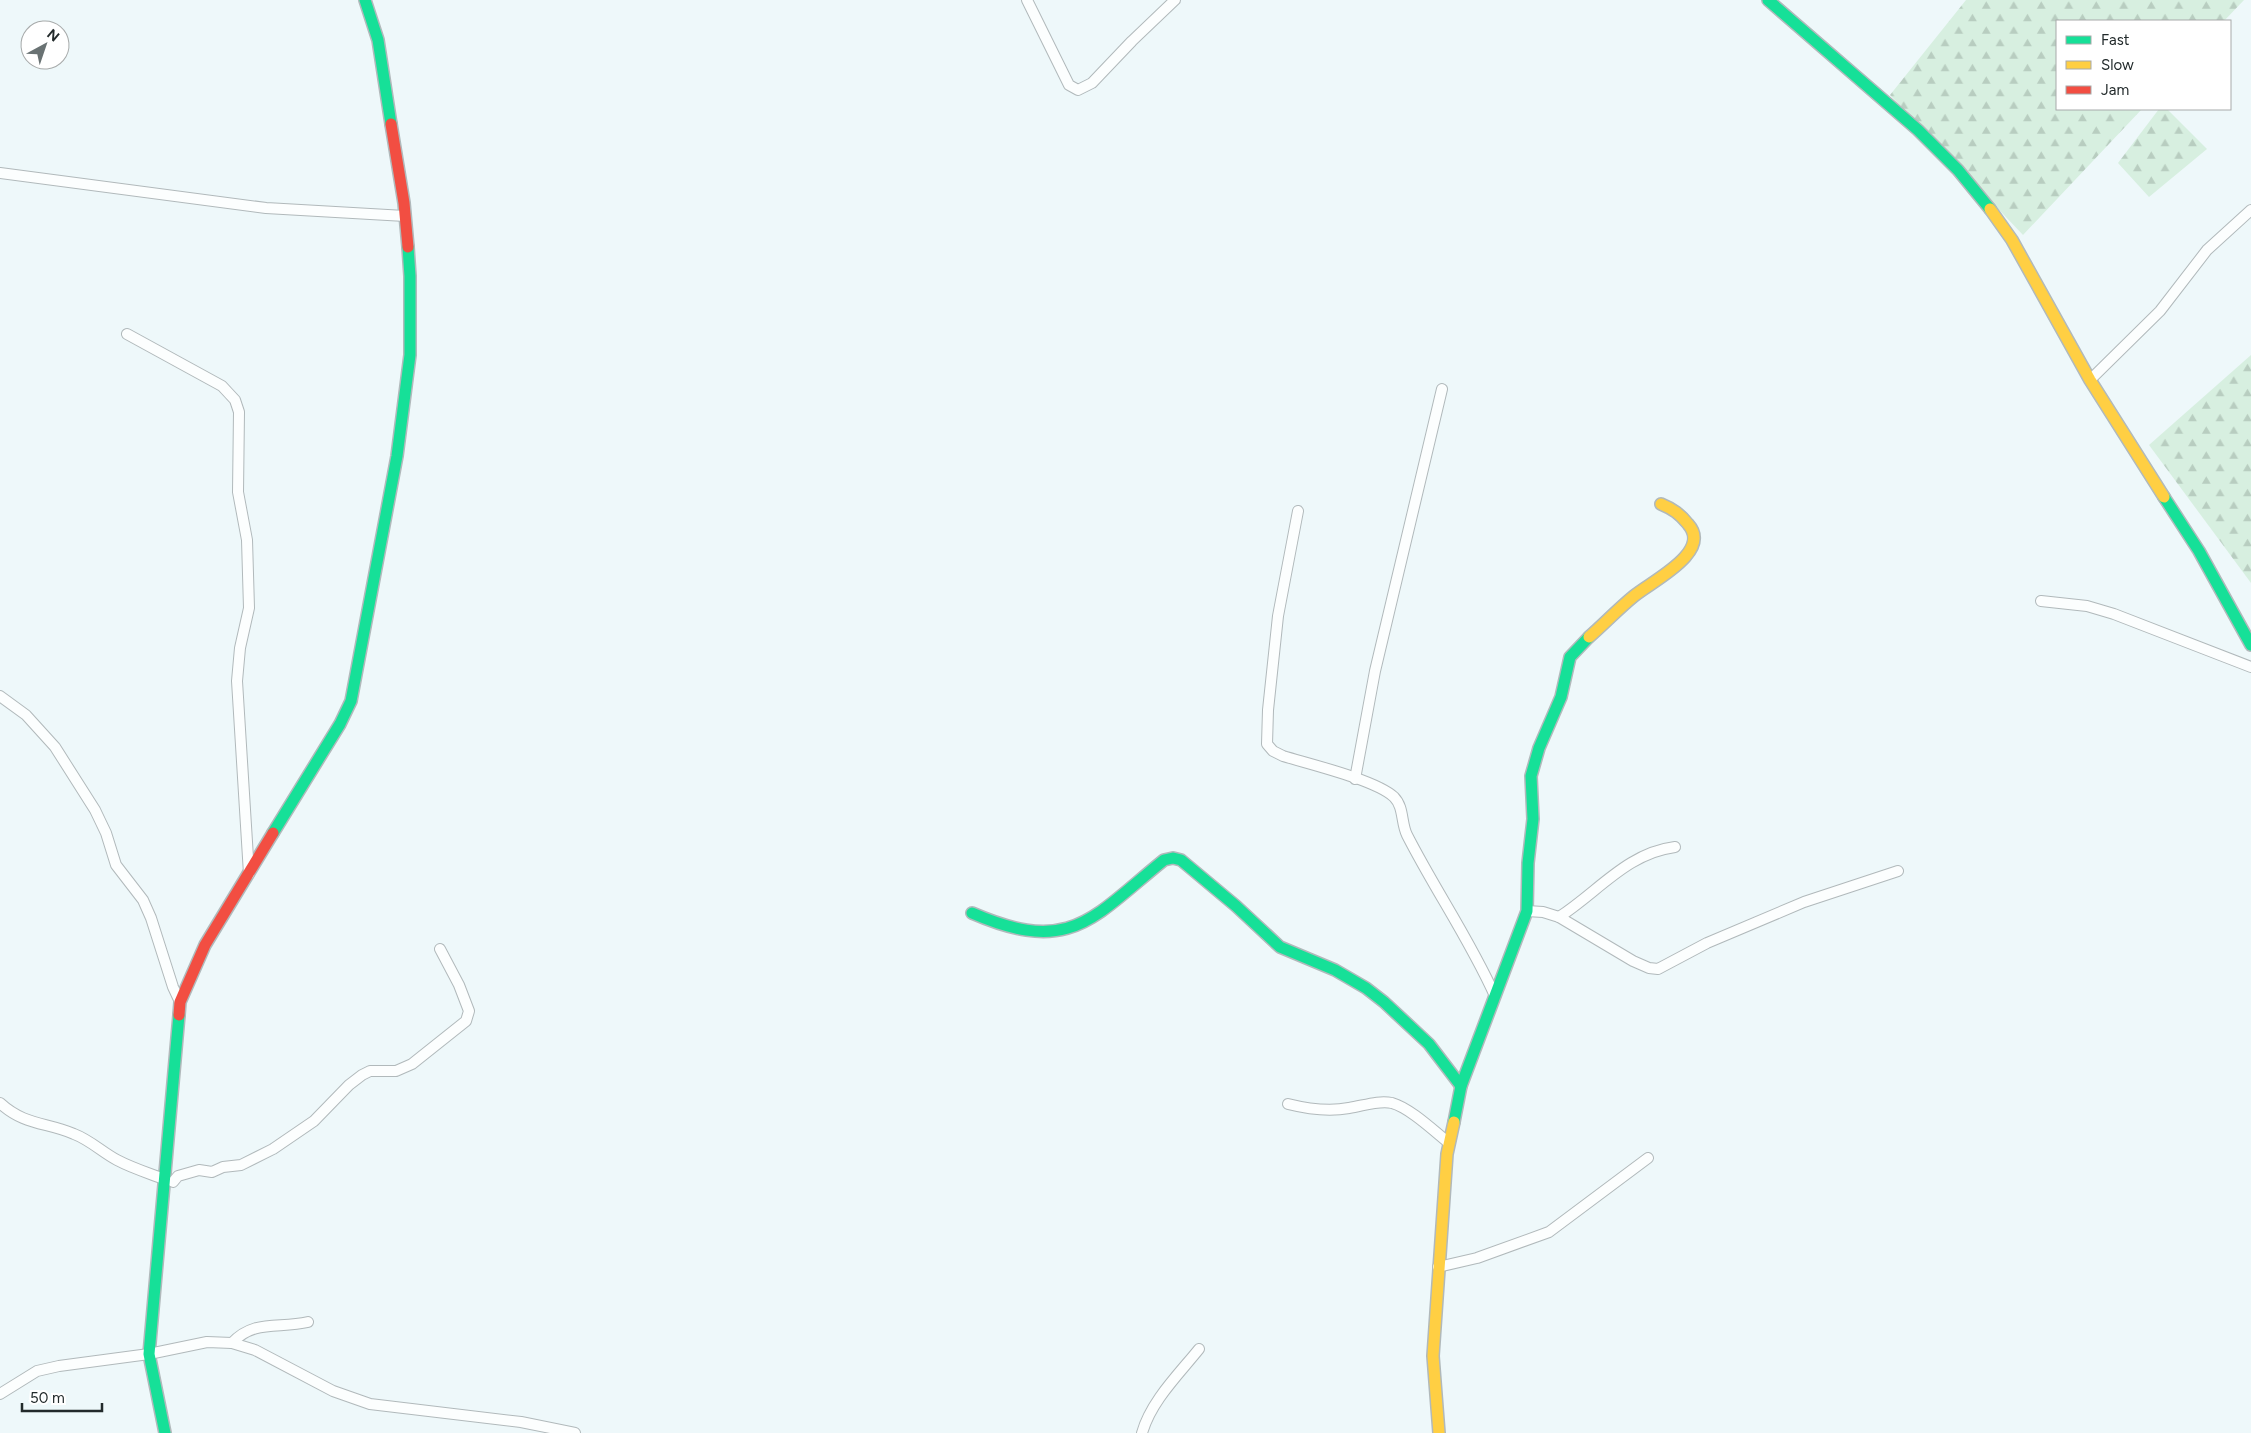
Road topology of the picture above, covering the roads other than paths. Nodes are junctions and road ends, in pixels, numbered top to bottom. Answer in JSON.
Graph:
{"nodes":[{"id":1,"x":365,"y":0,"type":"edge"},
{"id":2,"x":1027,"y":0,"type":"edge"},
{"id":3,"x":1175,"y":0,"type":"edge"},
{"id":4,"x":1768,"y":0,"type":"edge"},
{"id":5,"x":0,"y":174,"type":"edge"},
{"id":6,"x":2251,"y":210,"type":"edge"},
{"id":7,"x":405,"y":216,"type":"junction"},
{"id":8,"x":127,"y":334,"type":"dead end"},
{"id":9,"x":2090,"y":380,"type":"junction"},
{"id":10,"x":1442,"y":389,"type":"dead end"},
{"id":11,"x":1662,"y":504,"type":"dead end"},
{"id":12,"x":1298,"y":511,"type":"dead end"},
{"id":13,"x":2041,"y":601,"type":"dead end"},
{"id":14,"x":2251,"y":645,"type":"edge"},
{"id":15,"x":2251,"y":667,"type":"edge"},
{"id":16,"x":0,"y":696,"type":"edge"},
{"id":17,"x":1356,"y":779,"type":"junction"},
{"id":18,"x":1675,"y":847,"type":"dead end"},
{"id":19,"x":1898,"y":871,"type":"dead end"},
{"id":20,"x":249,"y":875,"type":"junction"},
{"id":21,"x":1527,"y":911,"type":"junction"},
{"id":22,"x":972,"y":913,"type":"dead end"},
{"id":23,"x":1559,"y":917,"type":"junction"},
{"id":24,"x":440,"y":949,"type":"dead end"},
{"id":25,"x":1496,"y":996,"type":"junction"},
{"id":26,"x":180,"y":1002,"type":"junction"},
{"id":27,"x":1462,"y":1086,"type":"junction"},
{"id":28,"x":0,"y":1103,"type":"edge"},
{"id":29,"x":1288,"y":1104,"type":"dead end"},
{"id":30,"x":1449,"y":1143,"type":"junction"},
{"id":31,"x":1648,"y":1158,"type":"dead end"},
{"id":32,"x":168,"y":1181,"type":"junction"},
{"id":33,"x":1438,"y":1267,"type":"junction"},
{"id":34,"x":308,"y":1322,"type":"dead end"},
{"id":35,"x":232,"y":1343,"type":"junction"},
{"id":36,"x":1200,"y":1349,"type":"dead end"},
{"id":37,"x":149,"y":1354,"type":"junction"},
{"id":38,"x":0,"y":1394,"type":"edge"},
{"id":39,"x":540,"y":1430,"type":"edge"},
{"id":40,"x":165,"y":1433,"type":"edge"},
{"id":41,"x":575,"y":1433,"type":"edge"},
{"id":42,"x":1142,"y":1433,"type":"edge"},
{"id":43,"x":1438,"y":1433,"type":"edge"}],
"edges":[{"from":1,"to":7,"type":"street"},
{"from":2,"to":3,"type":"street"},
{"from":4,"to":9,"type":"street"},
{"from":5,"to":7,"type":"street"},
{"from":6,"to":9,"type":"street"},
{"from":7,"to":20,"type":"street"},
{"from":8,"to":20,"type":"street"},
{"from":9,"to":14,"type":"street"},
{"from":10,"to":17,"type":"street"},
{"from":11,"to":21,"type":"street"},
{"from":12,"to":17,"type":"street"},
{"from":13,"to":15,"type":"street"},
{"from":16,"to":26,"type":"street"},
{"from":17,"to":25,"type":"street"},
{"from":18,"to":23,"type":"street"},
{"from":19,"to":23,"type":"street"},
{"from":20,"to":26,"type":"street"},
{"from":21,"to":23,"type":"street"},
{"from":21,"to":25,"type":"street"},
{"from":22,"to":27,"type":"street"},
{"from":24,"to":32,"type":"street"},
{"from":25,"to":27,"type":"street"},
{"from":26,"to":32,"type":"street"},
{"from":27,"to":30,"type":"street"},
{"from":28,"to":32,"type":"street"},
{"from":29,"to":30,"type":"street"},
{"from":30,"to":33,"type":"street"},
{"from":31,"to":33,"type":"street"},
{"from":32,"to":37,"type":"street"},
{"from":33,"to":43,"type":"street"},
{"from":34,"to":35,"type":"street"},
{"from":35,"to":37,"type":"street"},
{"from":35,"to":39,"type":"street"},
{"from":36,"to":42,"type":"street"},
{"from":37,"to":38,"type":"street"},
{"from":37,"to":40,"type":"street"},
{"from":39,"to":41,"type":"street"}]}
